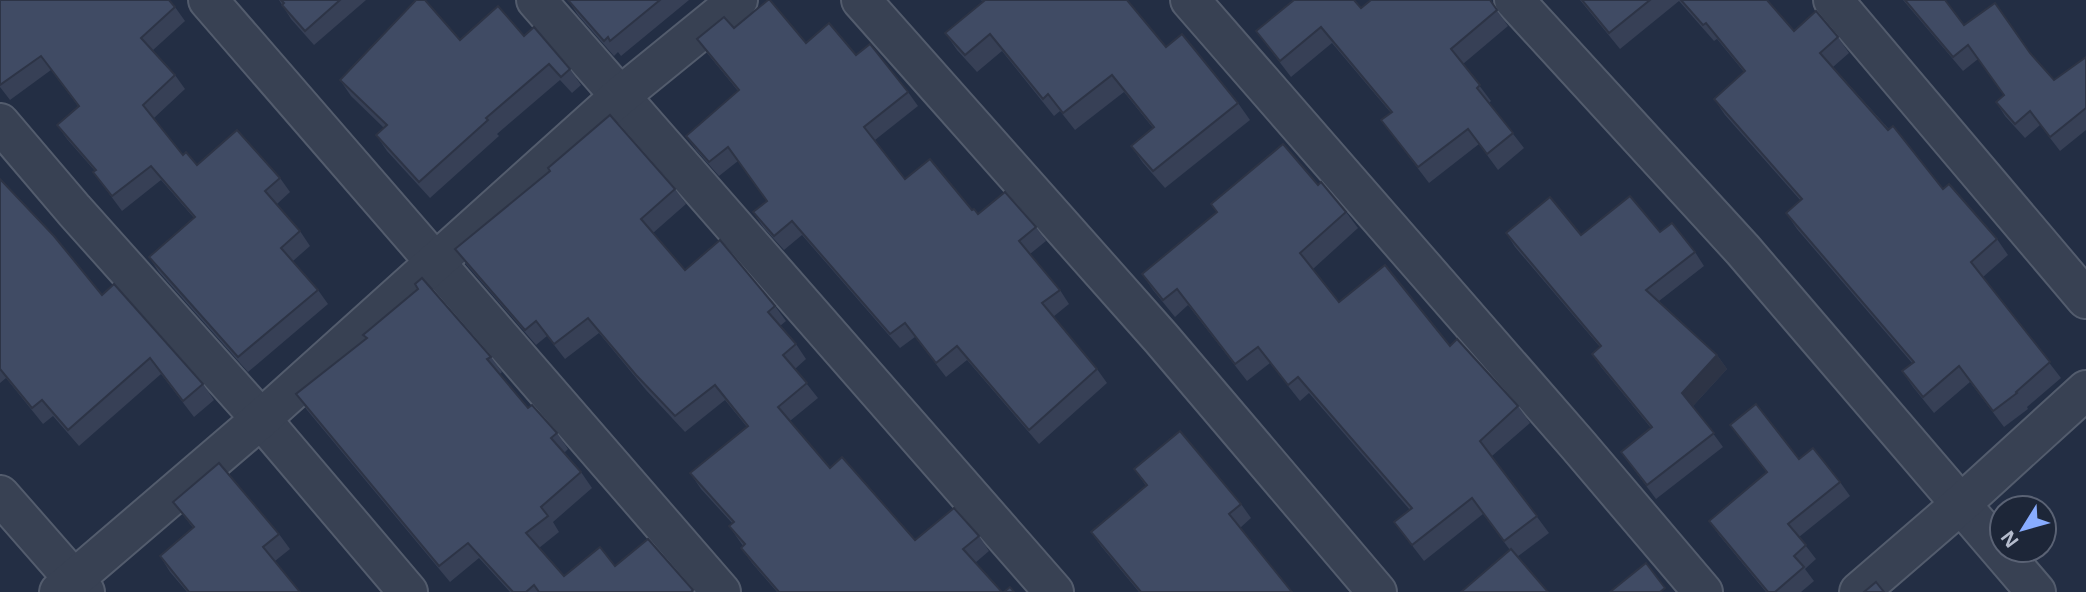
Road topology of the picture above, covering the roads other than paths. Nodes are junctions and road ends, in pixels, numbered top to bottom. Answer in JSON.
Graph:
{"nodes":[{"id":1,"x":208,"y":0,"type":"edge"},
{"id":2,"x":536,"y":0,"type":"edge"},
{"id":3,"x":738,"y":0,"type":"edge"},
{"id":4,"x":861,"y":0,"type":"edge"},
{"id":5,"x":1190,"y":0,"type":"edge"},
{"id":6,"x":1514,"y":0,"type":"edge"},
{"id":7,"x":1833,"y":0,"type":"edge"},
{"id":8,"x":620,"y":96,"type":"junction"},
{"id":9,"x":0,"y":123,"type":"edge"},
{"id":10,"x":433,"y":262,"type":"junction"},
{"id":11,"x":2086,"y":299,"type":"edge"},
{"id":12,"x":2086,"y":390,"type":"edge"},
{"id":13,"x":261,"y":419,"type":"junction"},
{"id":14,"x":0,"y":495,"type":"edge"},
{"id":15,"x":1962,"y":503,"type":"junction"},
{"id":16,"x":73,"y":588,"type":"edge"},
{"id":17,"x":408,"y":592,"type":"edge"},
{"id":18,"x":721,"y":592,"type":"edge"},
{"id":19,"x":1054,"y":592,"type":"edge"},
{"id":20,"x":1377,"y":592,"type":"edge"},
{"id":21,"x":1703,"y":592,"type":"edge"},
{"id":22,"x":1858,"y":592,"type":"edge"},
{"id":23,"x":2036,"y":592,"type":"edge"}],
"edges":[{"from":1,"to":10,"type":"street"},
{"from":2,"to":8,"type":"street"},
{"from":3,"to":8,"type":"street"},
{"from":4,"to":20,"type":"street"},
{"from":5,"to":21,"type":"street"},
{"from":6,"to":15,"type":"street"},
{"from":7,"to":11,"type":"street"},
{"from":8,"to":10,"type":"street"},
{"from":8,"to":19,"type":"street"},
{"from":9,"to":13,"type":"street"},
{"from":10,"to":13,"type":"street"},
{"from":10,"to":18,"type":"street"},
{"from":12,"to":15,"type":"street"},
{"from":13,"to":16,"type":"street"},
{"from":13,"to":17,"type":"street"},
{"from":14,"to":16,"type":"street"},
{"from":15,"to":22,"type":"street"},
{"from":15,"to":23,"type":"street"}]}
